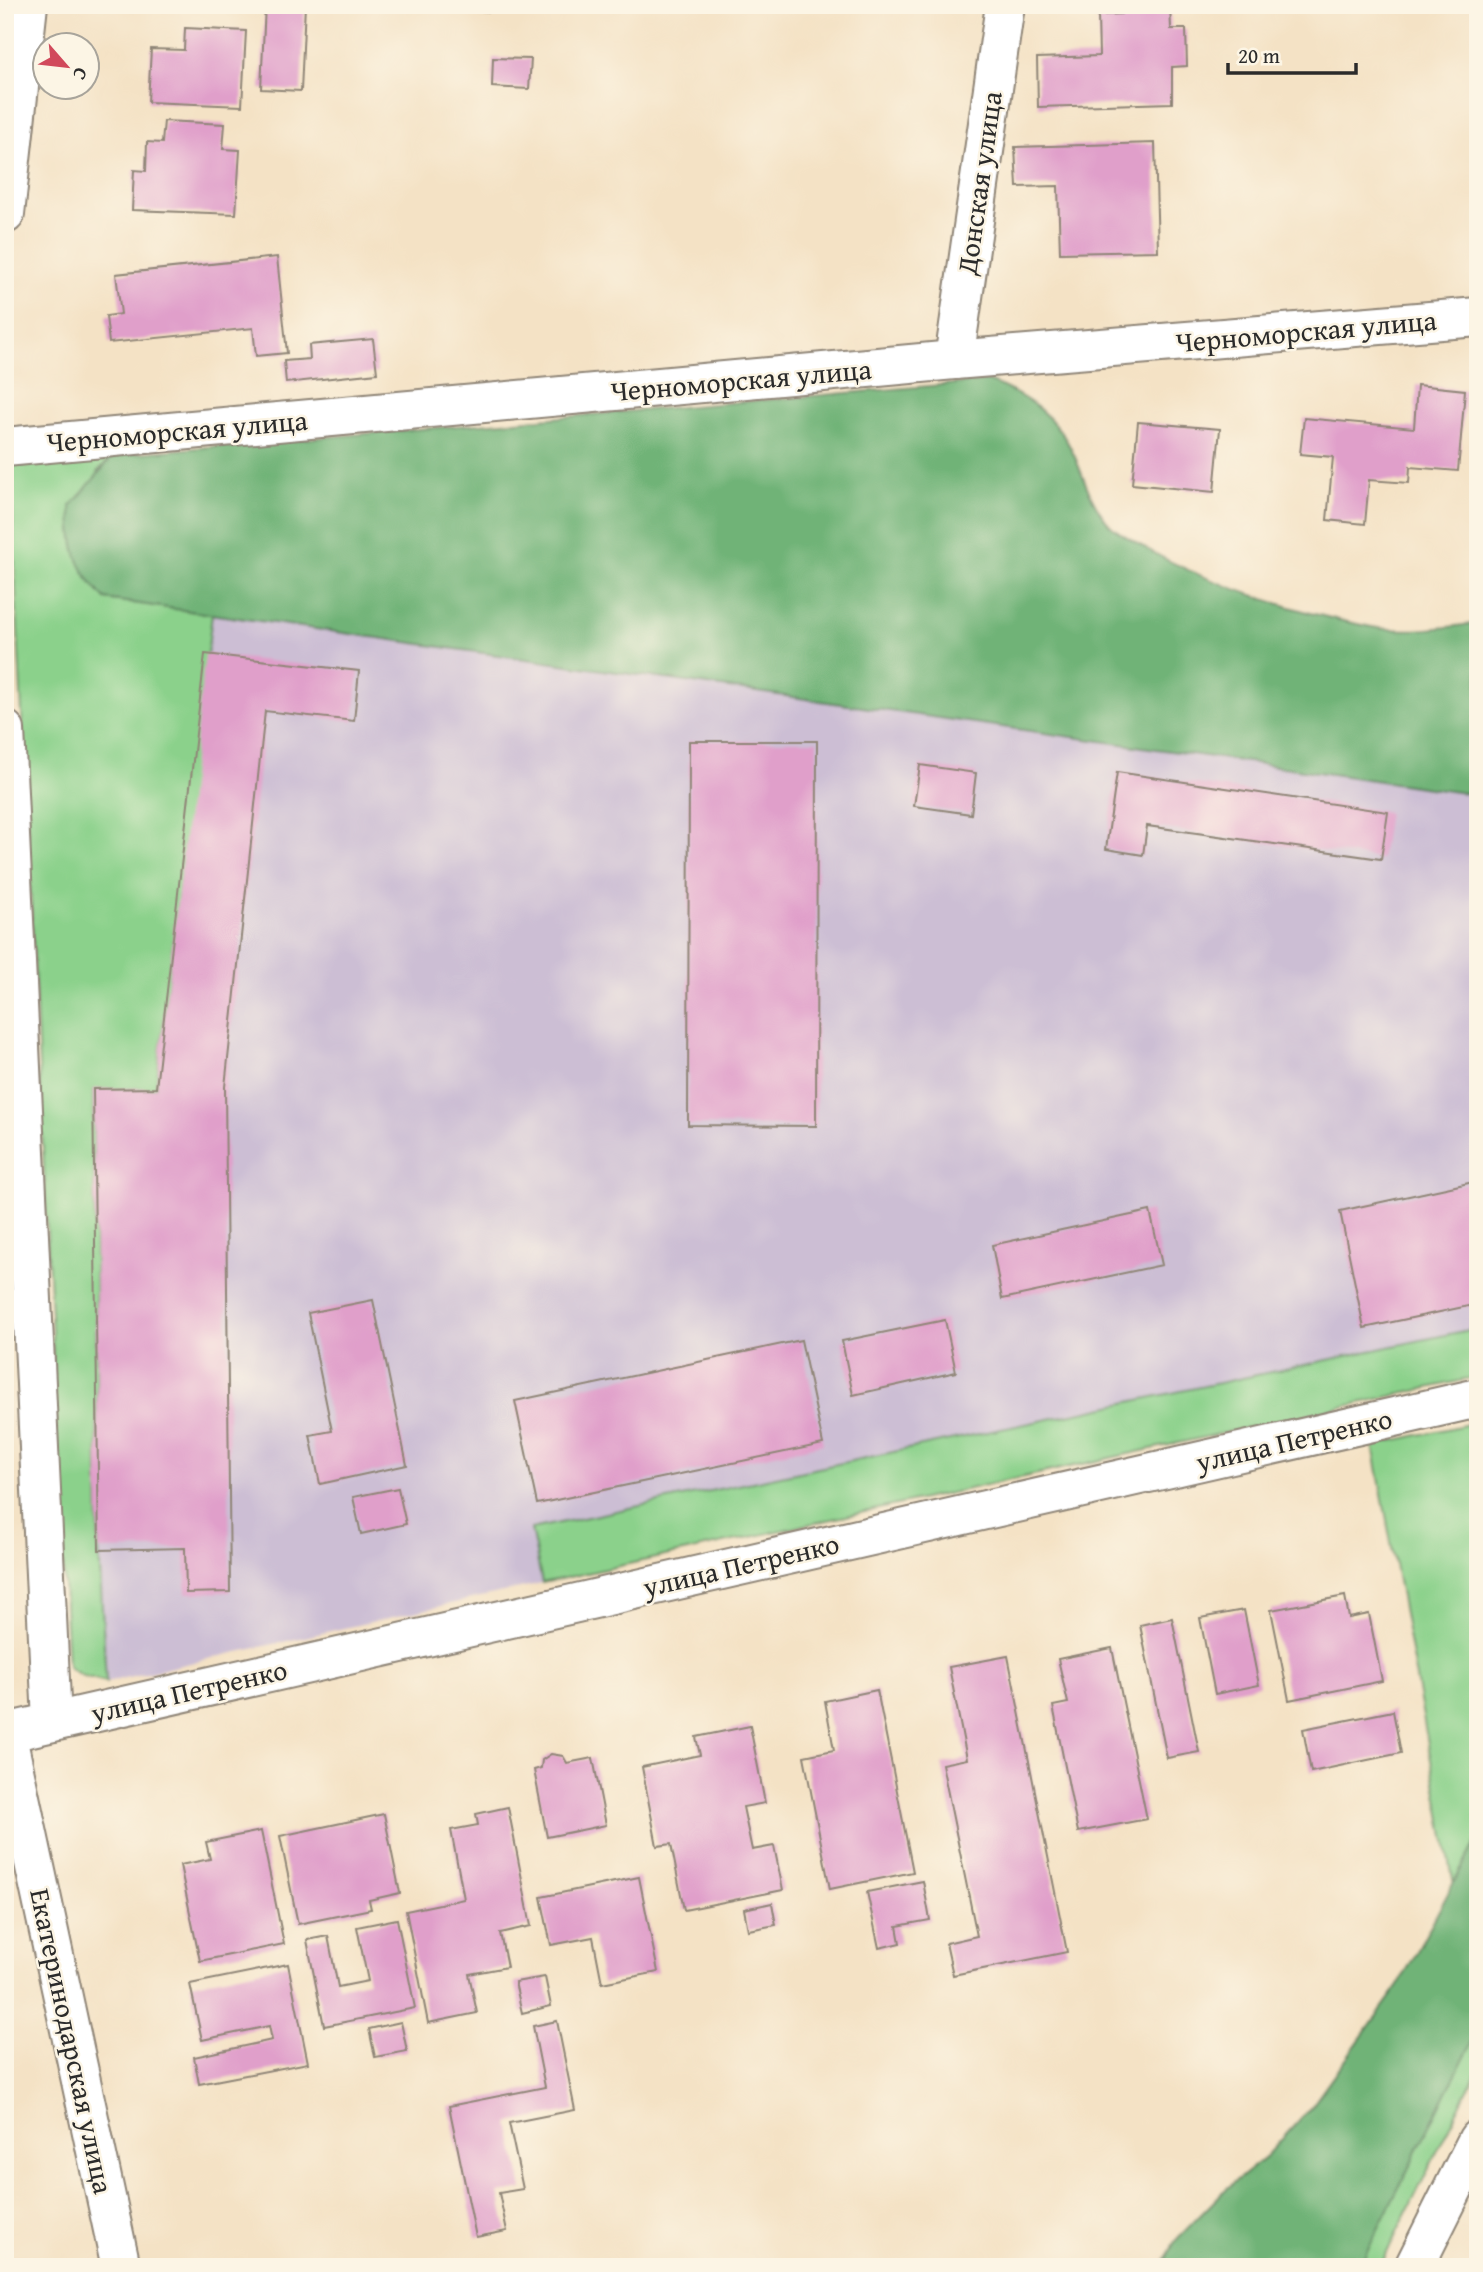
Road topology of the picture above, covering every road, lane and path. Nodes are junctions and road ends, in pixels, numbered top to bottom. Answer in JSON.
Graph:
{"nodes":[{"id":1,"x":28,"y":5,"type":"edge"},
{"id":2,"x":1005,"y":5,"type":"edge"},
{"id":3,"x":5,"y":214,"type":"edge"},
{"id":4,"x":1478,"y":317,"type":"edge"},
{"id":5,"x":954,"y":360,"type":"junction"},
{"id":6,"x":5,"y":447,"type":"edge"},
{"id":7,"x":5,"y":730,"type":"edge"},
{"id":8,"x":1478,"y":1398,"type":"edge"},
{"id":9,"x":52,"y":1722,"type":"junction"},
{"id":10,"x":6,"y":1733,"type":"edge"},
{"id":11,"x":1478,"y":2139,"type":"edge"},
{"id":12,"x":121,"y":2267,"type":"edge"},
{"id":13,"x":1414,"y":2267,"type":"edge"}],
"edges":[{"from":1,"to":3,"type":"street"},
{"from":2,"to":5,"type":"street","name":"Донская улица"},
{"from":4,"to":5,"type":"street","name":"Черноморская улица"},
{"from":5,"to":6,"type":"street","name":"Черноморская улица"},
{"from":7,"to":9,"type":"street"},
{"from":8,"to":9,"type":"street","name":"улица Петренко"},
{"from":9,"to":10,"type":"street","name":"улица Петренко"},
{"from":10,"to":12,"type":"street","name":"Екатеринодарская улица"},
{"from":11,"to":13,"type":"street"}]}
